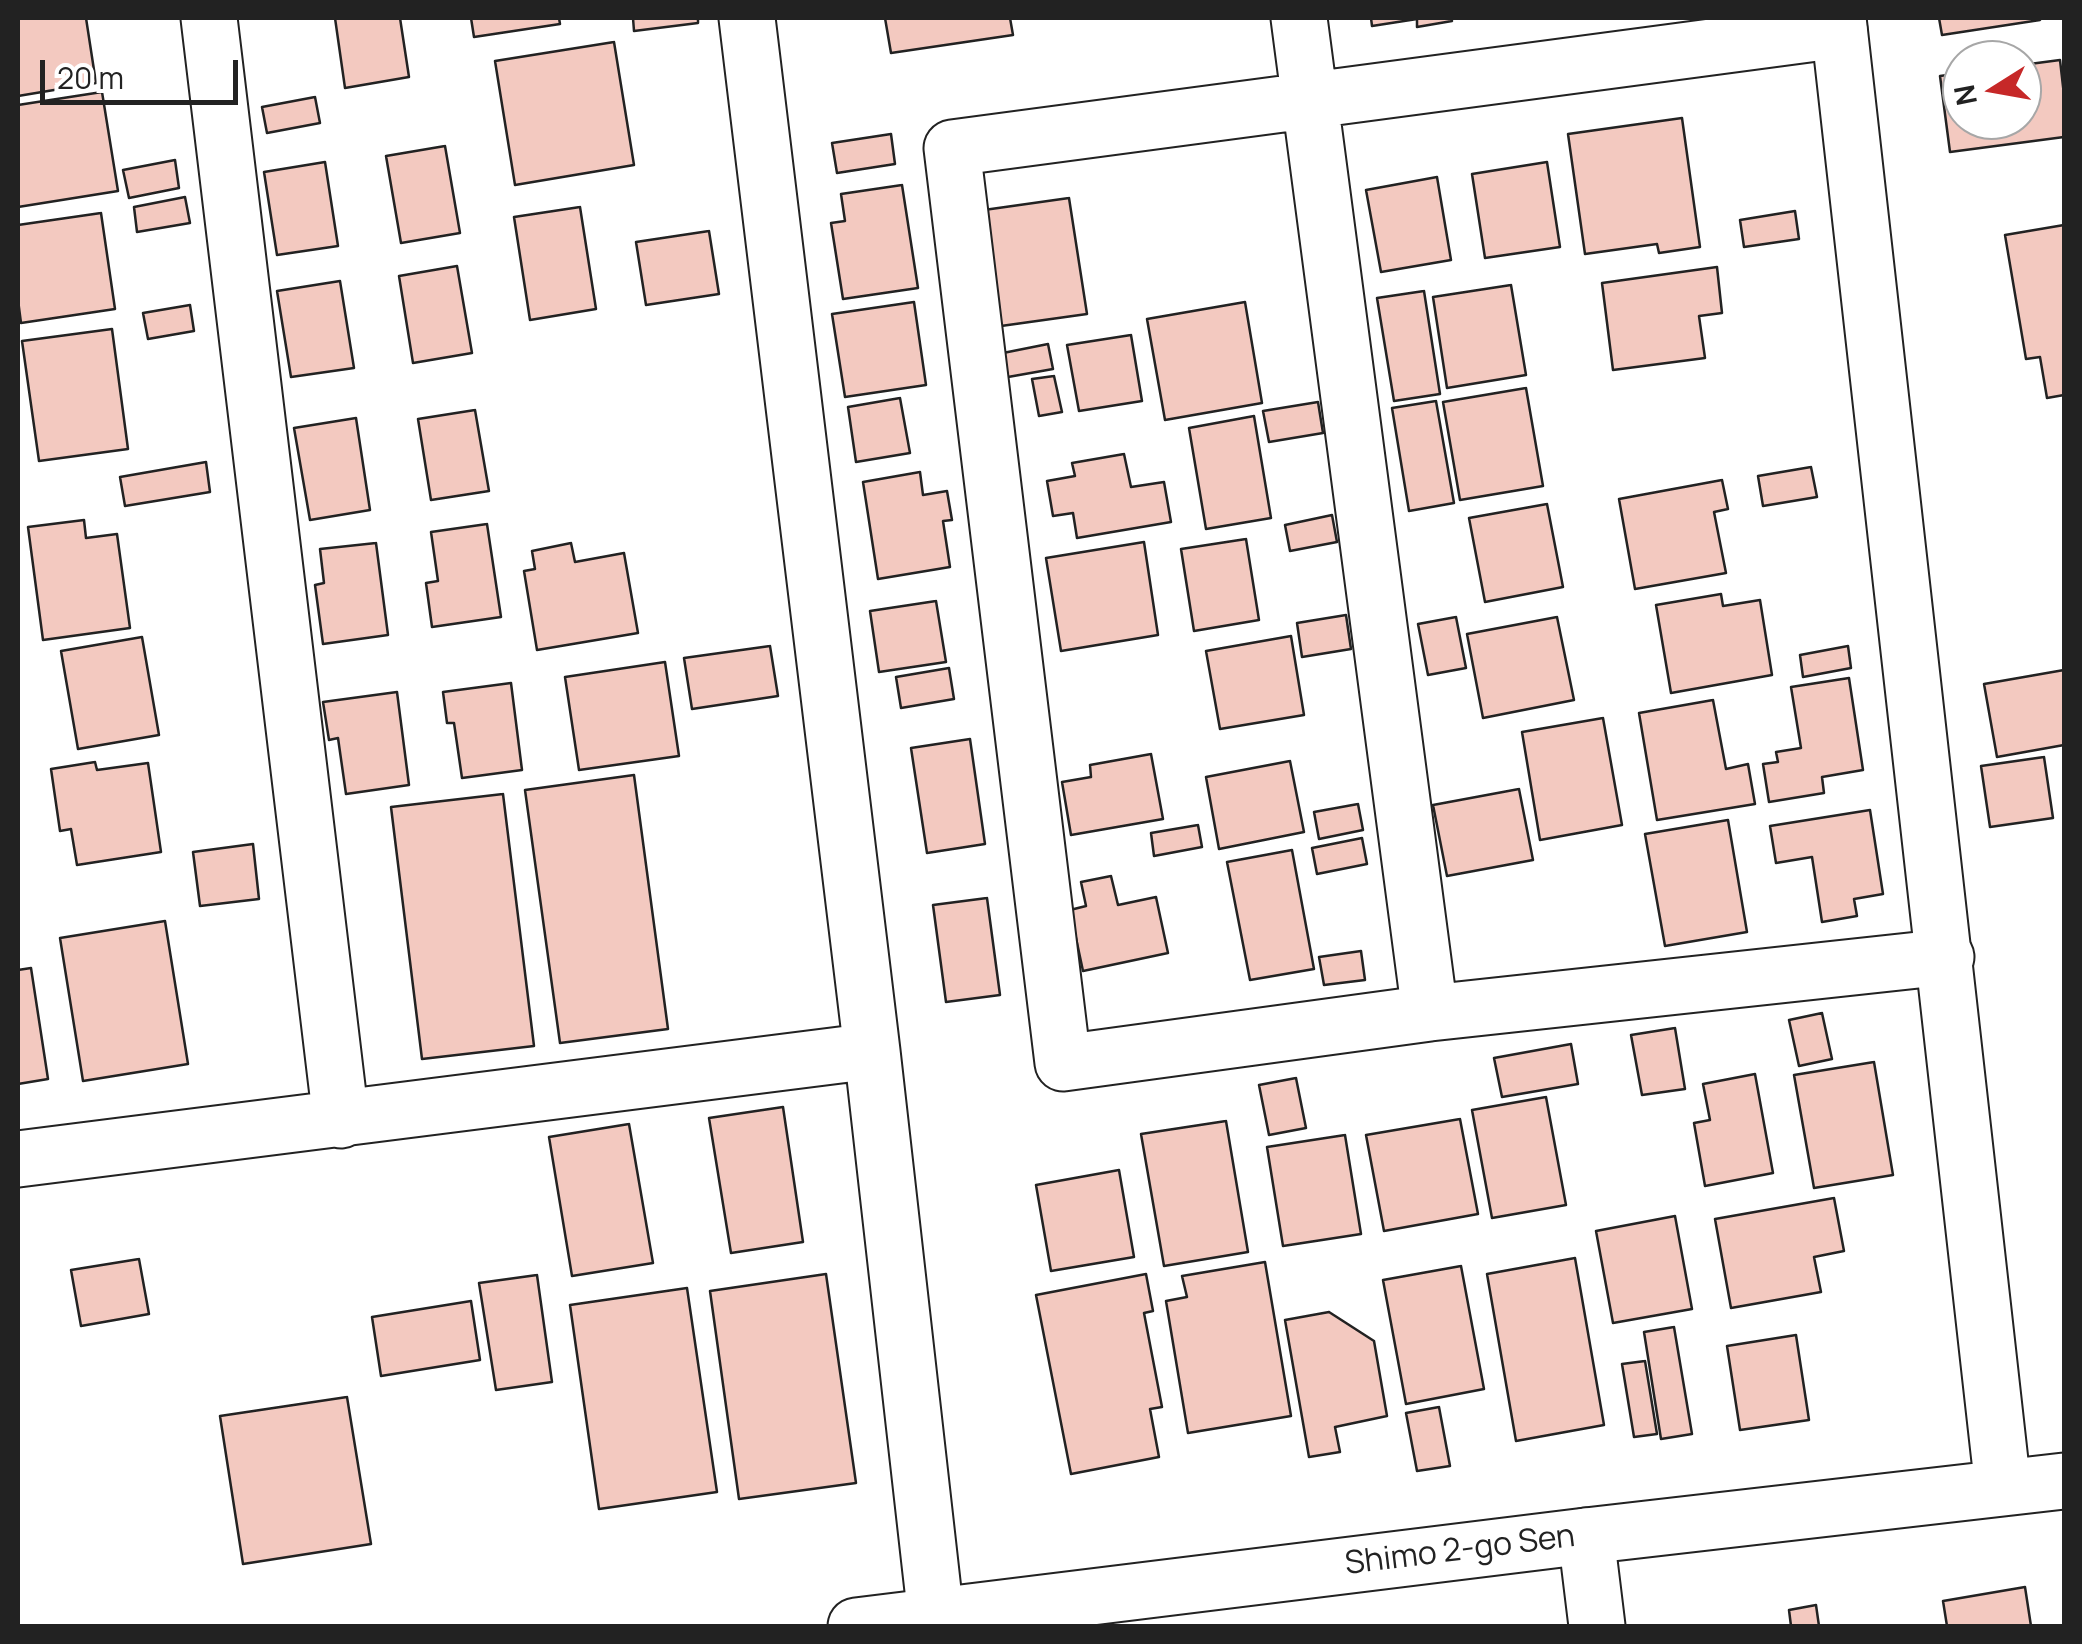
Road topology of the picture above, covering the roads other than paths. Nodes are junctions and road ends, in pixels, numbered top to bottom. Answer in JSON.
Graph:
{"nodes":[{"id":1,"x":209,"y":18,"type":"edge"},
{"id":2,"x":747,"y":18,"type":"edge"},
{"id":3,"x":1299,"y":18,"type":"edge"},
{"id":4,"x":1839,"y":24,"type":"edge"},
{"id":5,"x":1309,"y":99,"type":"junction"},
{"id":6,"x":1946,"y":957,"type":"junction"},
{"id":7,"x":1430,"y":1013,"type":"junction"},
{"id":8,"x":872,"y":1052,"type":"junction"},
{"id":9,"x":342,"y":1120,"type":"junction"},
{"id":10,"x":18,"y":1159,"type":"edge"},
{"id":11,"x":2064,"y":1481,"type":"edge"},
{"id":12,"x":2003,"y":1488,"type":"junction"},
{"id":13,"x":1586,"y":1536,"type":"junction"},
{"id":14,"x":936,"y":1617,"type":"junction"},
{"id":15,"x":856,"y":1626,"type":"edge"},
{"id":16,"x":1597,"y":1626,"type":"edge"}],
"edges":[{"from":1,"to":9,"type":"street"},
{"from":2,"to":8,"type":"street"},
{"from":3,"to":5,"type":"street"},
{"from":4,"to":5,"type":"street"},
{"from":4,"to":6,"type":"street"},
{"from":5,"to":7,"type":"street"},
{"from":5,"to":7,"type":"street"},
{"from":6,"to":7,"type":"street"},
{"from":6,"to":12,"type":"street"},
{"from":8,"to":9,"type":"street"},
{"from":8,"to":14,"type":"street"},
{"from":9,"to":10,"type":"street"},
{"from":11,"to":12,"type":"street","name":"Shimo 2-go Sen"},
{"from":12,"to":13,"type":"street","name":"Shimo 2-go Sen"},
{"from":13,"to":14,"type":"street","name":"Shimo 2-go Sen"},
{"from":13,"to":16,"type":"street"},
{"from":14,"to":15,"type":"street","name":"Shimo 2-go Sen"}]}
